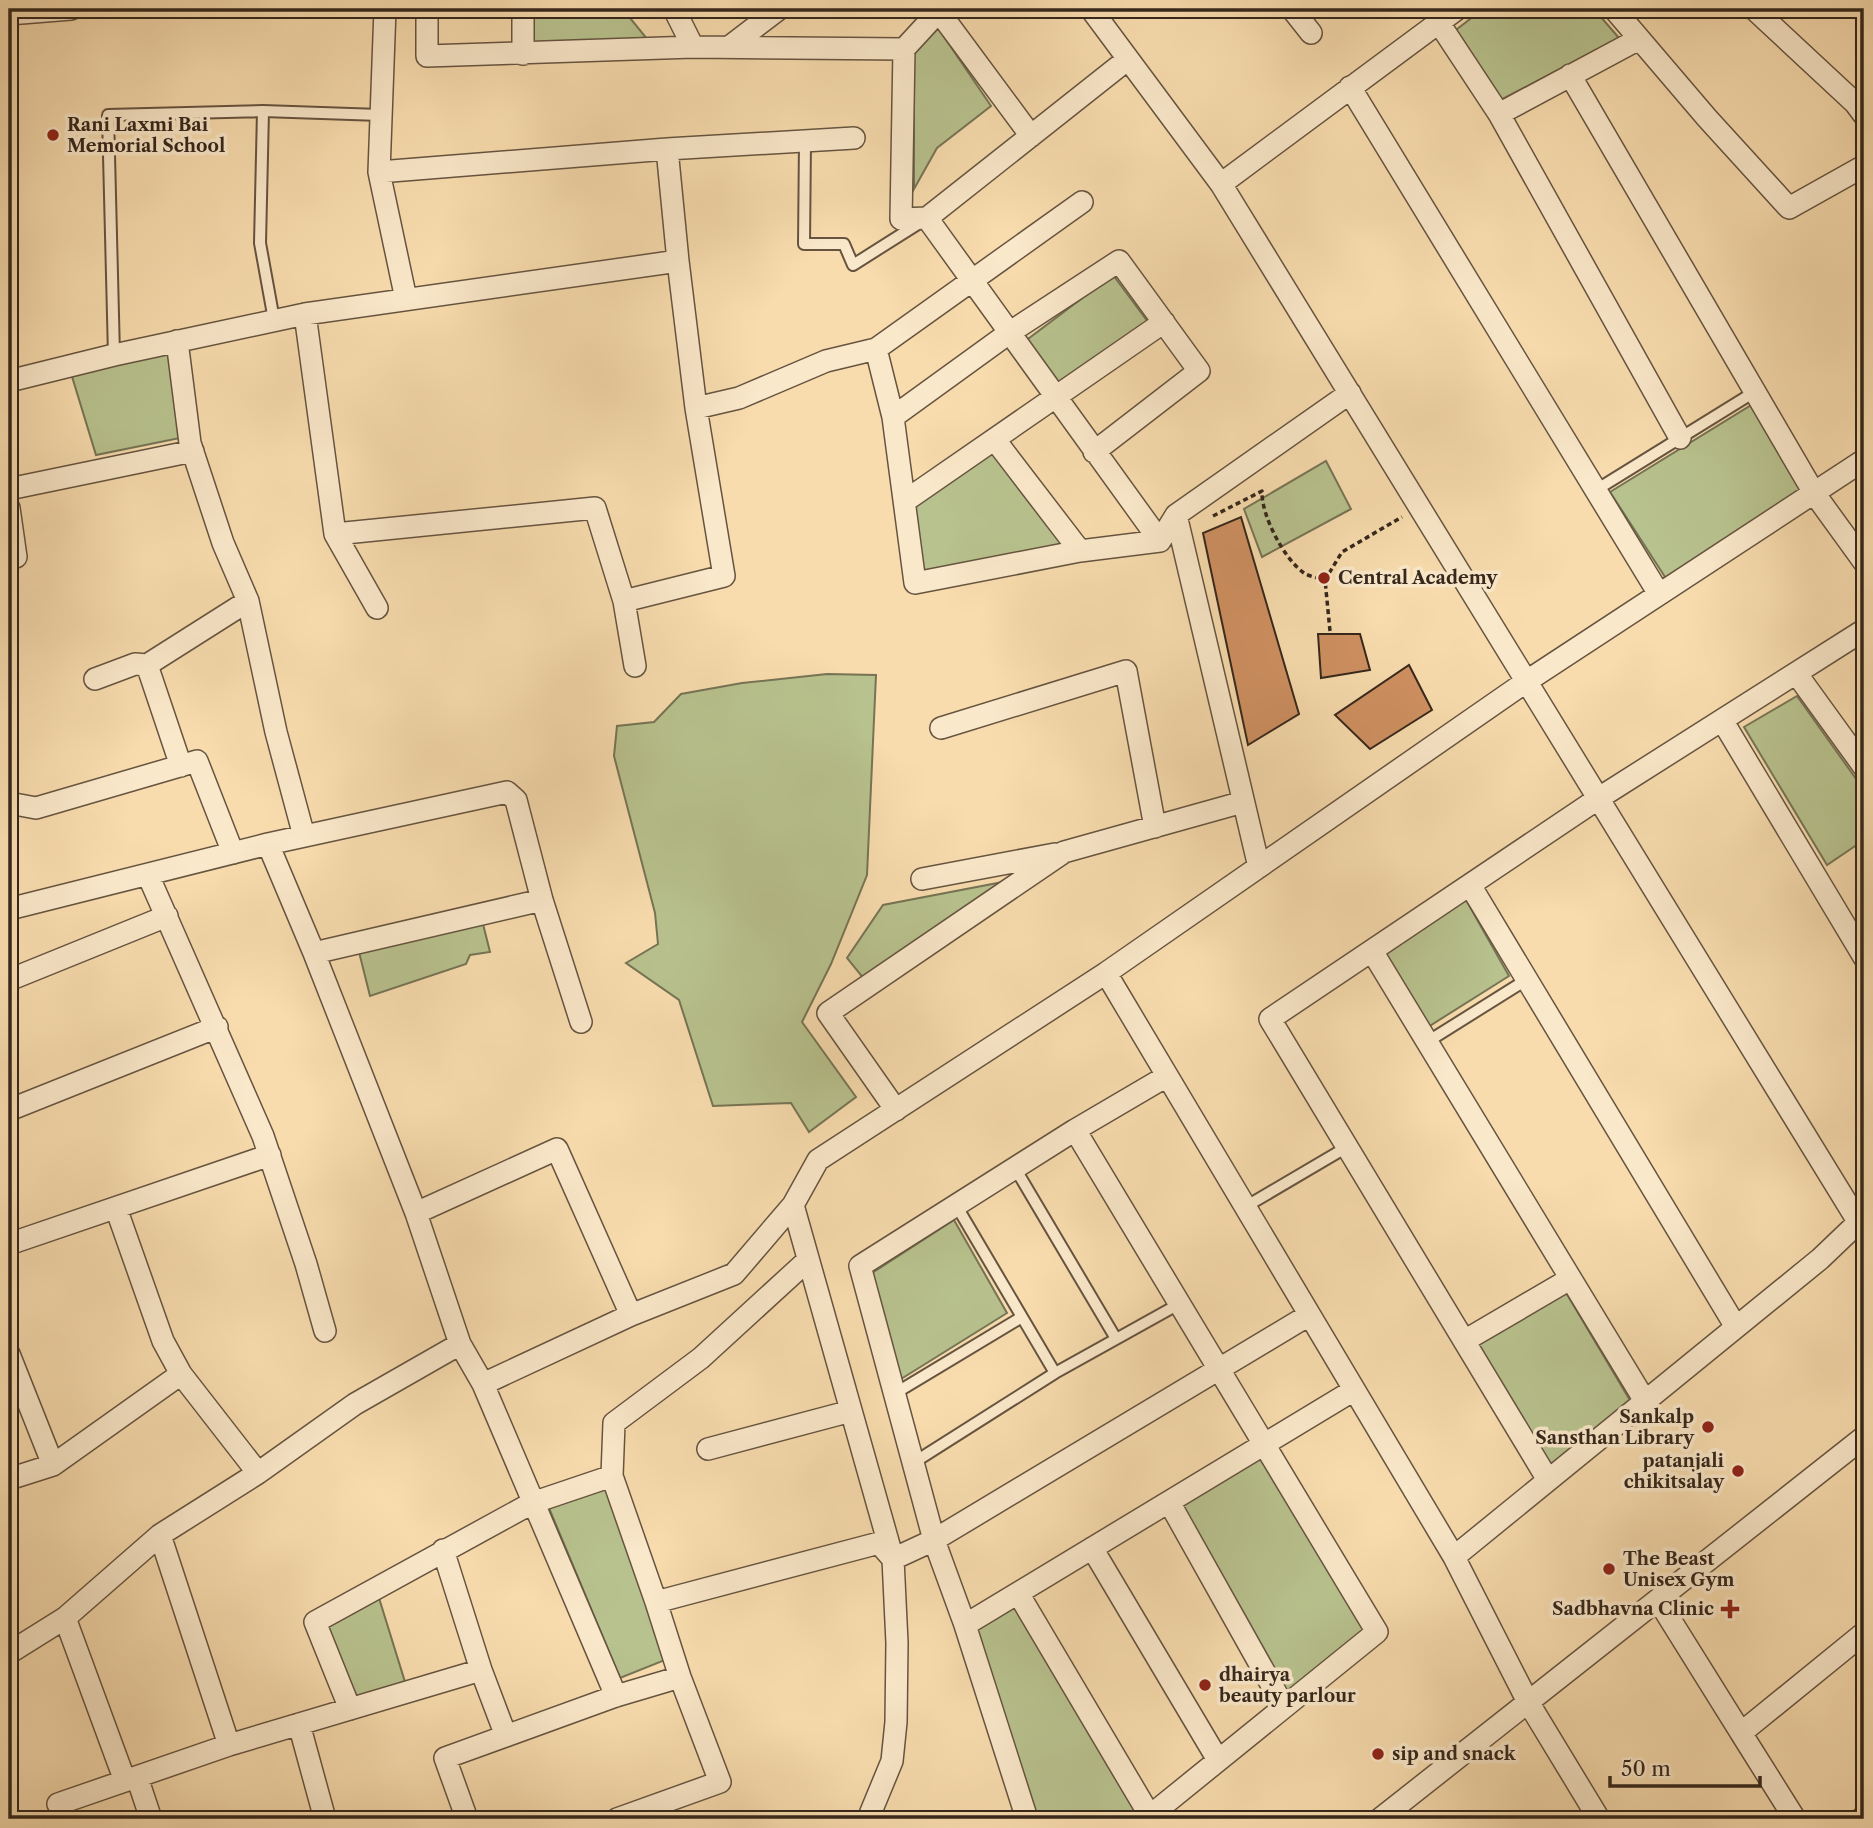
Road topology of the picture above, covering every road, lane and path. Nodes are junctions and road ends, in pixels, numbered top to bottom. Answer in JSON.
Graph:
{"nodes":[{"id":1,"x":71,"y":9,"type":"edge"},
{"id":2,"x":385,"y":9,"type":"edge"},
{"id":3,"x":427,"y":9,"type":"edge"},
{"id":4,"x":523,"y":9,"type":"edge"},
{"id":5,"x":674,"y":9,"type":"edge"},
{"id":6,"x":779,"y":9,"type":"edge"},
{"id":7,"x":1091,"y":9,"type":"edge"},
{"id":8,"x":1457,"y":9,"type":"edge"},
{"id":9,"x":1614,"y":9,"type":"edge"},
{"id":10,"x":1754,"y":9,"type":"edge"},
{"id":11,"x":938,"y":10,"type":"edge"},
{"id":12,"x":1298,"y":10,"type":"edge"},
{"id":13,"x":9,"y":14,"type":"edge"},
{"id":14,"x":1439,"y":23,"type":"junction"},
{"id":15,"x":1311,"y":33,"type":"dead end"},
{"id":16,"x":1639,"y":39,"type":"junction"},
{"id":17,"x":693,"y":47,"type":"junction"},
{"id":18,"x":729,"y":47,"type":"junction"},
{"id":19,"x":904,"y":49,"type":"junction"},
{"id":20,"x":523,"y":54,"type":"junction"},
{"id":21,"x":1128,"y":59,"type":"junction"},
{"id":22,"x":1570,"y":75,"type":"junction"},
{"id":23,"x":1350,"y":88,"type":"junction"},
{"id":24,"x":263,"y":111,"type":"junction"},
{"id":25,"x":1500,"y":114,"type":"junction"},
{"id":26,"x":380,"y":115,"type":"junction"},
{"id":27,"x":1864,"y":115,"type":"edge"},
{"id":28,"x":1031,"y":136,"type":"junction"},
{"id":29,"x":854,"y":138,"type":"dead end"},
{"id":30,"x":805,"y":141,"type":"junction"},
{"id":31,"x":667,"y":149,"type":"junction"},
{"id":32,"x":1864,"y":166,"type":"edge"},
{"id":33,"x":379,"y":172,"type":"junction"},
{"id":34,"x":1221,"y":184,"type":"junction"},
{"id":35,"x":1082,"y":202,"type":"dead end"},
{"id":36,"x":927,"y":218,"type":"junction"},
{"id":37,"x":678,"y":261,"type":"junction"},
{"id":38,"x":971,"y":281,"type":"junction"},
{"id":39,"x":406,"y":299,"type":"junction"},
{"id":40,"x":305,"y":314,"type":"junction"},
{"id":41,"x":274,"y":320,"type":"junction"},
{"id":42,"x":1164,"y":322,"type":"junction"},
{"id":43,"x":1009,"y":333,"type":"junction"},
{"id":44,"x":177,"y":341,"type":"junction"},
{"id":45,"x":876,"y":349,"type":"junction"},
{"id":46,"x":114,"y":355,"type":"junction"},
{"id":47,"x":9,"y":381,"type":"edge"},
{"id":48,"x":1756,"y":391,"type":"junction"},
{"id":49,"x":1350,"y":393,"type":"junction"},
{"id":50,"x":1056,"y":396,"type":"junction"},
{"id":51,"x":696,"y":408,"type":"junction"},
{"id":52,"x":893,"y":417,"type":"junction"},
{"id":53,"x":1681,"y":438,"type":"junction"},
{"id":54,"x":995,"y":440,"type":"junction"},
{"id":55,"x":193,"y":450,"type":"junction"},
{"id":56,"x":1094,"y":452,"type":"junction"},
{"id":57,"x":1864,"y":460,"type":"edge"},
{"id":58,"x":9,"y":489,"type":"edge"},
{"id":59,"x":1596,"y":490,"type":"junction"},
{"id":60,"x":1814,"y":492,"type":"junction"},
{"id":61,"x":905,"y":501,"type":"junction"},
{"id":62,"x":9,"y":508,"type":"edge"},
{"id":63,"x":1410,"y":512,"type":"dead end"},
{"id":64,"x":1176,"y":515,"type":"junction"},
{"id":65,"x":1213,"y":516,"type":"dead end"},
{"id":66,"x":335,"y":534,"type":"junction"},
{"id":67,"x":1160,"y":541,"type":"junction"},
{"id":68,"x":1080,"y":551,"type":"junction"},
{"id":69,"x":9,"y":559,"type":"edge"},
{"id":70,"x":1864,"y":562,"type":"edge"},
{"id":71,"x":1325,"y":580,"type":"junction"},
{"id":72,"x":1659,"y":594,"type":"junction"},
{"id":73,"x":248,"y":601,"type":"junction"},
{"id":74,"x":624,"y":601,"type":"junction"},
{"id":75,"x":377,"y":608,"type":"dead end"},
{"id":76,"x":1864,"y":630,"type":"edge"},
{"id":77,"x":1330,"y":631,"type":"dead end"},
{"id":78,"x":147,"y":665,"type":"junction"},
{"id":79,"x":635,"y":667,"type":"dead end"},
{"id":80,"x":1796,"y":673,"type":"junction"},
{"id":81,"x":95,"y":680,"type":"dead end"},
{"id":82,"x":1527,"y":681,"type":"junction"},
{"id":83,"x":1722,"y":720,"type":"junction"},
{"id":84,"x":941,"y":728,"type":"dead end"},
{"id":85,"x":181,"y":766,"type":"junction"},
{"id":86,"x":1864,"y":767,"type":"edge"},
{"id":87,"x":1599,"y":798,"type":"junction"},
{"id":88,"x":1243,"y":802,"type":"junction"},
{"id":89,"x":9,"y":803,"type":"edge"},
{"id":90,"x":1155,"y":827,"type":"junction"},
{"id":91,"x":304,"y":836,"type":"junction"},
{"id":92,"x":268,"y":844,"type":"junction"},
{"id":93,"x":1064,"y":852,"type":"junction"},
{"id":94,"x":233,"y":853,"type":"junction"},
{"id":95,"x":1259,"y":867,"type":"junction"},
{"id":96,"x":148,"y":874,"type":"junction"},
{"id":97,"x":922,"y":879,"type":"dead end"},
{"id":98,"x":1470,"y":885,"type":"junction"},
{"id":99,"x":542,"y":900,"type":"junction"},
{"id":100,"x":9,"y":909,"type":"edge"},
{"id":101,"x":167,"y":916,"type":"junction"},
{"id":102,"x":1372,"y":951,"type":"junction"},
{"id":103,"x":314,"y":953,"type":"junction"},
{"id":104,"x":1864,"y":957,"type":"edge"},
{"id":105,"x":1106,"y":973,"type":"junction"},
{"id":106,"x":9,"y":980,"type":"edge"},
{"id":107,"x":1526,"y":981,"type":"junction"},
{"id":108,"x":581,"y":1022,"type":"dead end"},
{"id":109,"x":217,"y":1027,"type":"junction"},
{"id":110,"x":1427,"y":1042,"type":"junction"},
{"id":111,"x":1167,"y":1076,"type":"junction"},
{"id":112,"x":9,"y":1110,"type":"edge"},
{"id":113,"x":896,"y":1110,"type":"junction"},
{"id":114,"x":1074,"y":1130,"type":"junction"},
{"id":115,"x":1348,"y":1147,"type":"junction"},
{"id":116,"x":270,"y":1156,"type":"junction"},
{"id":117,"x":1014,"y":1168,"type":"junction"},
{"id":118,"x":793,"y":1205,"type":"junction"},
{"id":119,"x":956,"y":1205,"type":"junction"},
{"id":120,"x":1245,"y":1207,"type":"junction"},
{"id":121,"x":116,"y":1208,"type":"junction"},
{"id":122,"x":416,"y":1213,"type":"junction"},
{"id":123,"x":1862,"y":1223,"type":"edge"},
{"id":124,"x":9,"y":1244,"type":"edge"},
{"id":125,"x":808,"y":1260,"type":"junction"},
{"id":126,"x":1570,"y":1279,"type":"junction"},
{"id":127,"x":1179,"y":1304,"type":"junction"},
{"id":128,"x":631,"y":1315,"type":"junction"},
{"id":129,"x":1309,"y":1315,"type":"junction"},
{"id":130,"x":1022,"y":1317,"type":"junction"},
{"id":131,"x":1736,"y":1327,"type":"junction"},
{"id":132,"x":325,"y":1331,"type":"dead end"},
{"id":133,"x":1115,"y":1337,"type":"junction"},
{"id":134,"x":1464,"y":1341,"type":"junction"},
{"id":135,"x":460,"y":1344,"type":"junction"},
{"id":136,"x":9,"y":1354,"type":"edge"},
{"id":137,"x":1218,"y":1369,"type":"junction"},
{"id":138,"x":1055,"y":1373,"type":"junction"},
{"id":139,"x":181,"y":1374,"type":"junction"},
{"id":140,"x":483,"y":1384,"type":"junction"},
{"id":141,"x":1354,"y":1390,"type":"junction"},
{"id":142,"x":894,"y":1394,"type":"junction"},
{"id":143,"x":1645,"y":1401,"type":"junction"},
{"id":144,"x":851,"y":1411,"type":"junction"},
{"id":145,"x":1864,"y":1437,"type":"edge"},
{"id":146,"x":1264,"y":1445,"type":"junction"},
{"id":147,"x":708,"y":1449,"type":"dead end"},
{"id":148,"x":913,"y":1463,"type":"junction"},
{"id":149,"x":53,"y":1465,"type":"junction"},
{"id":150,"x":258,"y":1473,"type":"junction"},
{"id":151,"x":612,"y":1476,"type":"junction"},
{"id":152,"x":9,"y":1479,"type":"edge"},
{"id":153,"x":1548,"y":1480,"type":"junction"},
{"id":154,"x":1169,"y":1502,"type":"junction"},
{"id":155,"x":532,"y":1503,"type":"junction"},
{"id":156,"x":160,"y":1535,"type":"junction"},
{"id":157,"x":934,"y":1540,"type":"junction"},
{"id":158,"x":1093,"y":1548,"type":"junction"},
{"id":159,"x":443,"y":1550,"type":"junction"},
{"id":160,"x":1454,"y":1557,"type":"junction"},
{"id":161,"x":893,"y":1559,"type":"junction"},
{"id":162,"x":1018,"y":1593,"type":"junction"},
{"id":163,"x":1658,"y":1600,"type":"junction"},
{"id":164,"x":656,"y":1602,"type":"junction"},
{"id":165,"x":65,"y":1618,"type":"junction"},
{"id":166,"x":965,"y":1625,"type":"junction"},
{"id":167,"x":1864,"y":1633,"type":"edge"},
{"id":168,"x":9,"y":1653,"type":"edge"},
{"id":169,"x":481,"y":1670,"type":"junction"},
{"id":170,"x":680,"y":1677,"type":"junction"},
{"id":171,"x":615,"y":1696,"type":"junction"},
{"id":172,"x":1528,"y":1702,"type":"junction"},
{"id":173,"x":1284,"y":1707,"type":"junction"},
{"id":174,"x":350,"y":1709,"type":"junction"},
{"id":175,"x":299,"y":1724,"type":"junction"},
{"id":176,"x":1741,"y":1733,"type":"junction"},
{"id":177,"x":506,"y":1736,"type":"junction"},
{"id":178,"x":229,"y":1745,"type":"junction"},
{"id":179,"x":1218,"y":1760,"type":"junction"},
{"id":180,"x":131,"y":1779,"type":"junction"},
{"id":181,"x":58,"y":1804,"type":"dead end"},
{"id":182,"x":1148,"y":1817,"type":"edge"},
{"id":183,"x":151,"y":1819,"type":"edge"},
{"id":184,"x":325,"y":1819,"type":"edge"},
{"id":185,"x":467,"y":1819,"type":"edge"},
{"id":186,"x":617,"y":1819,"type":"edge"},
{"id":187,"x":868,"y":1819,"type":"edge"},
{"id":188,"x":1027,"y":1819,"type":"edge"},
{"id":189,"x":1380,"y":1819,"type":"edge"},
{"id":190,"x":1599,"y":1819,"type":"edge"},
{"id":191,"x":1795,"y":1819,"type":"edge"}],
"edges":[{"from":1,"to":13,"type":"street"},
{"from":2,"to":26,"type":"street"},
{"from":3,"to":20,"type":"street"},
{"from":4,"to":20,"type":"street"},
{"from":5,"to":17,"type":"street"},
{"from":6,"to":18,"type":"street"},
{"from":7,"to":21,"type":"street"},
{"from":8,"to":14,"type":"street"},
{"from":9,"to":16,"type":"street"},
{"from":10,"to":27,"type":"street"},
{"from":11,"to":19,"type":"street"},
{"from":11,"to":28,"type":"street"},
{"from":12,"to":15,"type":"street"},
{"from":14,"to":23,"type":"street"},
{"from":14,"to":25,"type":"street"},
{"from":16,"to":22,"type":"street"},
{"from":16,"to":32,"type":"street"},
{"from":17,"to":18,"type":"street"},
{"from":17,"to":20,"type":"street"},
{"from":18,"to":19,"type":"street"},
{"from":19,"to":36,"type":"street"},
{"from":21,"to":28,"type":"street"},
{"from":21,"to":34,"type":"street"},
{"from":22,"to":25,"type":"street"},
{"from":22,"to":48,"type":"street"},
{"from":23,"to":34,"type":"street"},
{"from":23,"to":59,"type":"street"},
{"from":24,"to":26,"type":"lane"},
{"from":24,"to":41,"type":"lane"},
{"from":24,"to":46,"type":"lane"},
{"from":25,"to":53,"type":"street"},
{"from":26,"to":33,"type":"street"},
{"from":28,"to":36,"type":"street"},
{"from":29,"to":30,"type":"street"},
{"from":30,"to":31,"type":"street"},
{"from":30,"to":36,"type":"lane"},
{"from":31,"to":33,"type":"street"},
{"from":31,"to":37,"type":"street"},
{"from":33,"to":39,"type":"street"},
{"from":34,"to":49,"type":"street"},
{"from":35,"to":38,"type":"street"},
{"from":36,"to":38,"type":"street"},
{"from":37,"to":39,"type":"street"},
{"from":37,"to":51,"type":"street"},
{"from":38,"to":43,"type":"street"},
{"from":38,"to":45,"type":"street"},
{"from":39,"to":40,"type":"street"},
{"from":40,"to":41,"type":"street"},
{"from":40,"to":66,"type":"street"},
{"from":41,"to":44,"type":"street"},
{"from":42,"to":43,"type":"street"},
{"from":42,"to":50,"type":"street"},
{"from":42,"to":56,"type":"street"},
{"from":43,"to":50,"type":"street"},
{"from":43,"to":52,"type":"street"},
{"from":44,"to":46,"type":"street"},
{"from":44,"to":55,"type":"street"},
{"from":45,"to":51,"type":"street"},
{"from":45,"to":52,"type":"street"},
{"from":46,"to":47,"type":"street"},
{"from":48,"to":53,"type":"lane"},
{"from":48,"to":60,"type":"street"},
{"from":49,"to":64,"type":"street"},
{"from":49,"to":82,"type":"street"},
{"from":50,"to":54,"type":"street"},
{"from":50,"to":56,"type":"street"},
{"from":51,"to":74,"type":"street"},
{"from":52,"to":61,"type":"street"},
{"from":53,"to":59,"type":"lane"},
{"from":54,"to":61,"type":"street"},
{"from":54,"to":68,"type":"street"},
{"from":55,"to":58,"type":"street"},
{"from":55,"to":73,"type":"street"},
{"from":56,"to":67,"type":"street"},
{"from":57,"to":60,"type":"street"},
{"from":59,"to":72,"type":"street"},
{"from":60,"to":70,"type":"street"},
{"from":60,"to":72,"type":"street"},
{"from":61,"to":68,"type":"street"},
{"from":62,"to":69,"type":"street"},
{"from":63,"to":71,"type":"path"},
{"from":64,"to":67,"type":"street"},
{"from":64,"to":88,"type":"street"},
{"from":65,"to":71,"type":"path"},
{"from":66,"to":74,"type":"street"},
{"from":66,"to":75,"type":"street"},
{"from":67,"to":68,"type":"street"},
{"from":71,"to":77,"type":"path"},
{"from":72,"to":82,"type":"street"},
{"from":73,"to":78,"type":"street"},
{"from":73,"to":91,"type":"street"},
{"from":74,"to":79,"type":"street"},
{"from":76,"to":80,"type":"street"},
{"from":78,"to":81,"type":"street"},
{"from":78,"to":85,"type":"street"},
{"from":80,"to":83,"type":"street"},
{"from":80,"to":86,"type":"street"},
{"from":82,"to":87,"type":"street"},
{"from":82,"to":95,"type":"street"},
{"from":83,"to":87,"type":"street"},
{"from":83,"to":104,"type":"street"},
{"from":84,"to":90,"type":"street"},
{"from":85,"to":89,"type":"street"},
{"from":85,"to":94,"type":"street"},
{"from":87,"to":98,"type":"street"},
{"from":87,"to":123,"type":"street"},
{"from":88,"to":90,"type":"street"},
{"from":88,"to":95,"type":"street"},
{"from":90,"to":93,"type":"street"},
{"from":91,"to":92,"type":"street"},
{"from":91,"to":99,"type":"street"},
{"from":92,"to":94,"type":"street"},
{"from":92,"to":103,"type":"street"},
{"from":93,"to":97,"type":"street"},
{"from":93,"to":113,"type":"street"},
{"from":94,"to":96,"type":"street"},
{"from":95,"to":105,"type":"street"},
{"from":96,"to":100,"type":"street"},
{"from":96,"to":101,"type":"street"},
{"from":98,"to":102,"type":"street"},
{"from":98,"to":107,"type":"street"},
{"from":99,"to":103,"type":"street"},
{"from":99,"to":108,"type":"street"},
{"from":101,"to":106,"type":"street"},
{"from":101,"to":109,"type":"street"},
{"from":102,"to":110,"type":"street"},
{"from":102,"to":115,"type":"street"},
{"from":103,"to":122,"type":"street"},
{"from":105,"to":111,"type":"street"},
{"from":105,"to":113,"type":"street"},
{"from":107,"to":110,"type":"lane"},
{"from":107,"to":131,"type":"street"},
{"from":109,"to":112,"type":"street"},
{"from":109,"to":116,"type":"street"},
{"from":110,"to":126,"type":"street"},
{"from":111,"to":114,"type":"street"},
{"from":111,"to":120,"type":"street"},
{"from":113,"to":118,"type":"street"},
{"from":114,"to":117,"type":"street"},
{"from":114,"to":127,"type":"street"},
{"from":115,"to":120,"type":"lane"},
{"from":115,"to":134,"type":"street"},
{"from":116,"to":121,"type":"street"},
{"from":116,"to":132,"type":"street"},
{"from":117,"to":119,"type":"street"},
{"from":117,"to":133,"type":"lane"},
{"from":118,"to":125,"type":"street"},
{"from":118,"to":128,"type":"street"},
{"from":119,"to":130,"type":"lane"},
{"from":119,"to":142,"type":"street"},
{"from":120,"to":129,"type":"street"},
{"from":121,"to":124,"type":"street"},
{"from":121,"to":139,"type":"street"},
{"from":122,"to":128,"type":"street"},
{"from":122,"to":135,"type":"street"},
{"from":123,"to":131,"type":"street"},
{"from":125,"to":144,"type":"street"},
{"from":125,"to":151,"type":"street"},
{"from":126,"to":134,"type":"street"},
{"from":126,"to":143,"type":"street"},
{"from":127,"to":133,"type":"lane"},
{"from":127,"to":137,"type":"street"},
{"from":128,"to":140,"type":"street"},
{"from":129,"to":137,"type":"street"},
{"from":129,"to":141,"type":"street"},
{"from":130,"to":138,"type":"lane"},
{"from":130,"to":142,"type":"lane"},
{"from":131,"to":143,"type":"street"},
{"from":133,"to":138,"type":"lane"},
{"from":134,"to":153,"type":"street"},
{"from":135,"to":140,"type":"street"},
{"from":135,"to":150,"type":"street"},
{"from":136,"to":149,"type":"street"},
{"from":137,"to":146,"type":"street"},
{"from":137,"to":157,"type":"street"},
{"from":138,"to":148,"type":"lane"},
{"from":139,"to":149,"type":"street"},
{"from":139,"to":150,"type":"street"},
{"from":140,"to":155,"type":"street"},
{"from":141,"to":146,"type":"street"},
{"from":141,"to":160,"type":"street"},
{"from":142,"to":148,"type":"street"},
{"from":143,"to":153,"type":"street"},
{"from":144,"to":147,"type":"street"},
{"from":144,"to":161,"type":"street"},
{"from":145,"to":163,"type":"street"},
{"from":146,"to":154,"type":"street"},
{"from":146,"to":173,"type":"street"},
{"from":148,"to":157,"type":"street"},
{"from":149,"to":152,"type":"street"},
{"from":150,"to":156,"type":"street"},
{"from":151,"to":155,"type":"street"},
{"from":151,"to":164,"type":"street"},
{"from":153,"to":160,"type":"street"},
{"from":154,"to":158,"type":"street"},
{"from":154,"to":173,"type":"street"},
{"from":155,"to":159,"type":"street"},
{"from":155,"to":171,"type":"street"},
{"from":156,"to":165,"type":"street"},
{"from":156,"to":178,"type":"street"},
{"from":157,"to":161,"type":"street"},
{"from":157,"to":166,"type":"street"},
{"from":158,"to":162,"type":"street"},
{"from":158,"to":179,"type":"street"},
{"from":159,"to":169,"type":"street"},
{"from":159,"to":174,"type":"street"},
{"from":160,"to":172,"type":"street"},
{"from":161,"to":164,"type":"street"},
{"from":161,"to":187,"type":"street"},
{"from":162,"to":166,"type":"street"},
{"from":162,"to":182,"type":"street"},
{"from":163,"to":172,"type":"street"},
{"from":163,"to":176,"type":"street"},
{"from":164,"to":170,"type":"street"},
{"from":165,"to":168,"type":"street"},
{"from":165,"to":180,"type":"street"},
{"from":166,"to":188,"type":"street"},
{"from":167,"to":176,"type":"street"},
{"from":169,"to":174,"type":"street"},
{"from":169,"to":177,"type":"street"},
{"from":170,"to":171,"type":"street"},
{"from":170,"to":186,"type":"street"},
{"from":171,"to":177,"type":"street"},
{"from":172,"to":189,"type":"street"},
{"from":172,"to":190,"type":"street"},
{"from":173,"to":179,"type":"street"},
{"from":174,"to":175,"type":"street"},
{"from":175,"to":178,"type":"street"},
{"from":175,"to":184,"type":"street"},
{"from":176,"to":191,"type":"street"},
{"from":177,"to":185,"type":"street"},
{"from":178,"to":180,"type":"street"},
{"from":179,"to":182,"type":"street"},
{"from":180,"to":181,"type":"street"},
{"from":180,"to":183,"type":"street"}]}
